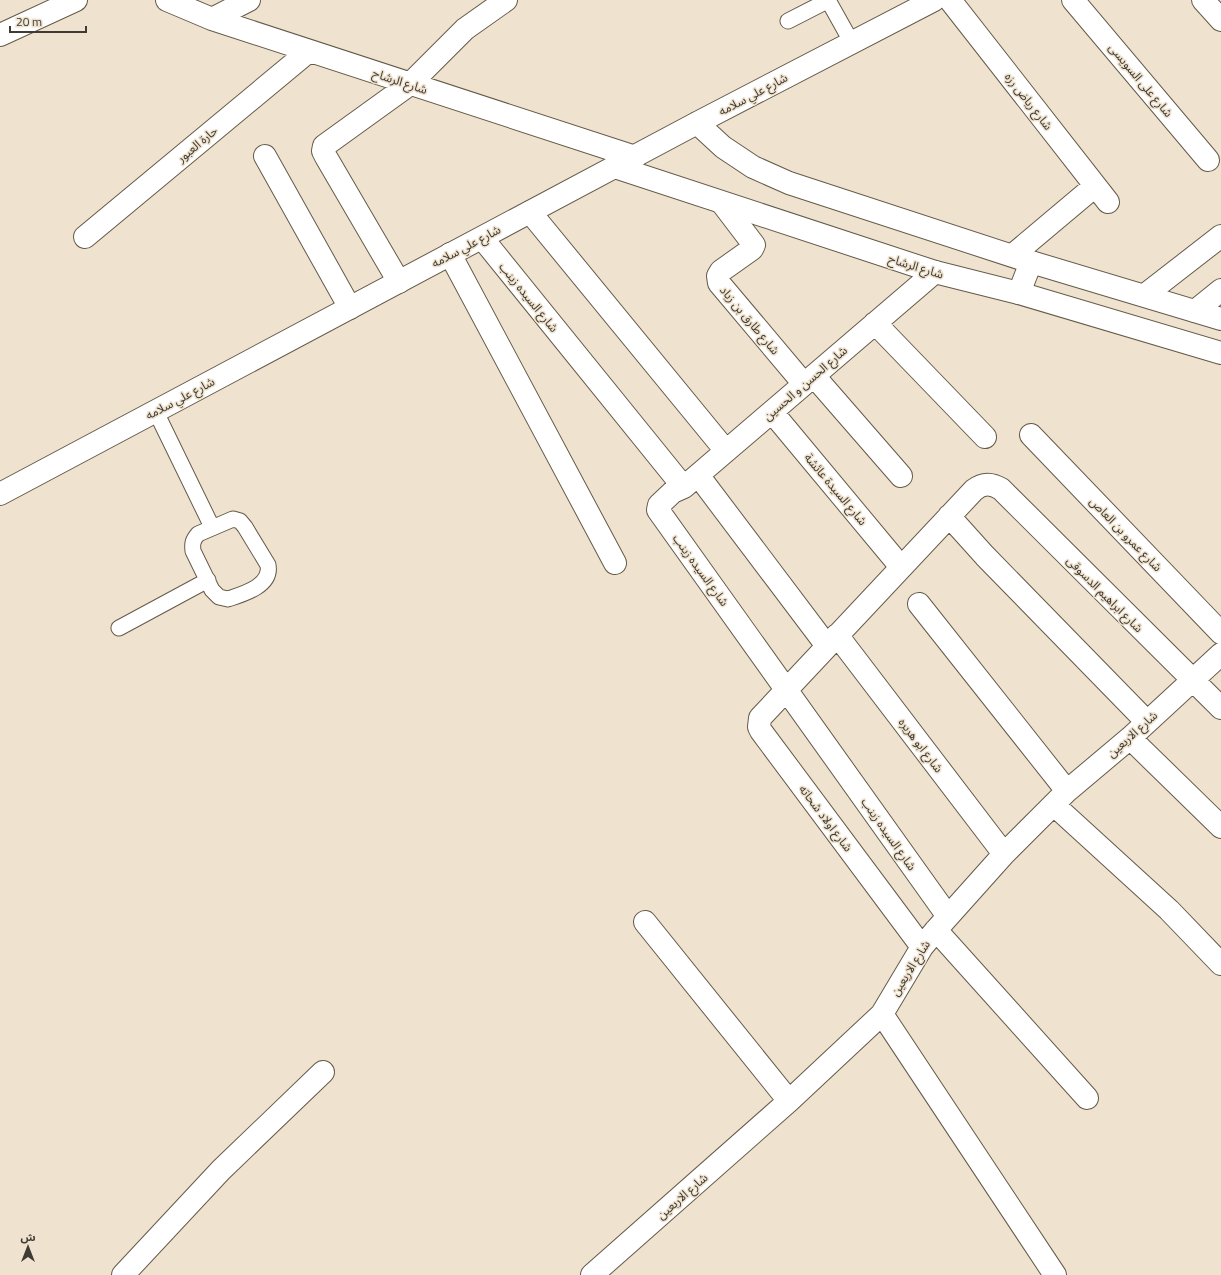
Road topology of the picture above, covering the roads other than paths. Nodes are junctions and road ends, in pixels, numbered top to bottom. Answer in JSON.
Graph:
{"nodes":[{"id":1,"x":76,"y":0,"type":"edge"},
{"id":2,"x":167,"y":0,"type":"edge"},
{"id":3,"x":249,"y":0,"type":"edge"},
{"id":4,"x":506,"y":0,"type":"edge"},
{"id":5,"x":828,"y":0,"type":"edge"},
{"id":6,"x":934,"y":0,"type":"edge"},
{"id":7,"x":950,"y":0,"type":"edge"},
{"id":8,"x":1073,"y":0,"type":"edge"},
{"id":9,"x":1203,"y":0,"type":"edge"},
{"id":10,"x":212,"y":19,"type":"junction"},
{"id":11,"x":1221,"y":20,"type":"edge"},
{"id":12,"x":788,"y":21,"type":"dead end"},
{"id":13,"x":1,"y":32,"type":"edge"},
{"id":14,"x":852,"y":43,"type":"junction"},
{"id":15,"x":309,"y":51,"type":"junction"},
{"id":16,"x":410,"y":84,"type":"junction"},
{"id":17,"x":697,"y":123,"type":"junction"},
{"id":18,"x":265,"y":156,"type":"dead end"},
{"id":19,"x":635,"y":157,"type":"junction"},
{"id":20,"x":1208,"y":160,"type":"dead end"},
{"id":21,"x":615,"y":167,"type":"junction"},
{"id":22,"x":722,"y":203,"type":"junction"},
{"id":23,"x":530,"y":212,"type":"junction"},
{"id":24,"x":1221,"y":236,"type":"edge"},
{"id":25,"x":85,"y":237,"type":"dead end"},
{"id":26,"x":482,"y":238,"type":"junction"},
{"id":27,"x":450,"y":254,"type":"junction"},
{"id":28,"x":1022,"y":258,"type":"junction"},
{"id":29,"x":934,"y":272,"type":"junction"},
{"id":30,"x":399,"y":282,"type":"junction"},
{"id":31,"x":1221,"y":290,"type":"edge"},
{"id":32,"x":1019,"y":293,"type":"junction"},
{"id":33,"x":1145,"y":295,"type":"junction"},
{"id":34,"x":350,"y":308,"type":"junction"},
{"id":35,"x":1195,"y":311,"type":"junction"},
{"id":36,"x":1221,"y":319,"type":"edge"},
{"id":37,"x":875,"y":323,"type":"junction"},
{"id":38,"x":1221,"y":353,"type":"edge"},
{"id":39,"x":809,"y":380,"type":"junction"},
{"id":40,"x":156,"y":412,"type":"junction"},
{"id":41,"x":772,"y":412,"type":"junction"},
{"id":42,"x":1031,"y":435,"type":"dead end"},
{"id":43,"x":985,"y":436,"type":"dead end"},
{"id":44,"x":726,"y":451,"type":"junction"},
{"id":45,"x":698,"y":475,"type":"junction"},
{"id":46,"x":901,"y":476,"type":"dead end"},
{"id":47,"x":987,"y":484,"type":"joint"},
{"id":48,"x":2,"y":489,"type":"edge"},
{"id":49,"x":675,"y":491,"type":"junction"},
{"id":50,"x":949,"y":516,"type":"junction"},
{"id":51,"x":212,"y":527,"type":"junction"},
{"id":52,"x":615,"y":563,"type":"dead end"},
{"id":53,"x":901,"y":567,"type":"junction"},
{"id":54,"x":208,"y":580,"type":"junction"},
{"id":55,"x":919,"y":604,"type":"dead end"},
{"id":56,"x":119,"y":628,"type":"dead end"},
{"id":57,"x":1221,"y":633,"type":"edge"},
{"id":58,"x":832,"y":640,"type":"junction"},
{"id":59,"x":1221,"y":654,"type":"edge"},
{"id":60,"x":1191,"y":680,"type":"junction"},
{"id":61,"x":787,"y":690,"type":"junction"},
{"id":62,"x":1221,"y":708,"type":"edge"},
{"id":63,"x":1146,"y":722,"type":"junction"},
{"id":64,"x":1130,"y":738,"type":"junction"},
{"id":65,"x":1061,"y":798,"type":"junction"},
{"id":66,"x":1221,"y":827,"type":"edge"},
{"id":67,"x":1004,"y":854,"type":"junction"},
{"id":68,"x":645,"y":922,"type":"dead end"},
{"id":69,"x":941,"y":922,"type":"junction"},
{"id":70,"x":922,"y":947,"type":"junction"},
{"id":71,"x":1221,"y":964,"type":"edge"},
{"id":72,"x":882,"y":1014,"type":"junction"},
{"id":73,"x":323,"y":1072,"type":"dead end"},
{"id":74,"x":1087,"y":1098,"type":"dead end"},
{"id":75,"x":789,"y":1101,"type":"junction"},
{"id":76,"x":123,"y":1275,"type":"edge"},
{"id":77,"x":592,"y":1275,"type":"edge"},
{"id":78,"x":1055,"y":1275,"type":"edge"}],
"edges":[{"from":1,"to":13,"type":"street"},
{"from":2,"to":10,"type":"street","name":"شارع الرشاح"},
{"from":3,"to":10,"type":"street"},
{"from":4,"to":16,"type":"street"},
{"from":5,"to":12,"type":"lane"},
{"from":5,"to":14,"type":"lane"},
{"from":6,"to":14,"type":"street","name":"شارع علي سلامه"},
{"from":7,"to":28,"type":"street","name":"شارع رياض رزه"},
{"from":8,"to":20,"type":"street","name":"شارع على السويسى"},
{"from":9,"to":11,"type":"street"},
{"from":10,"to":15,"type":"street","name":"شارع الرشاح"},
{"from":14,"to":17,"type":"street","name":"شارع علي سلامه"},
{"from":15,"to":16,"type":"street","name":"شارع الرشاح"},
{"from":15,"to":25,"type":"street","name":"حارة العبور"},
{"from":16,"to":19,"type":"street","name":"شارع الرشاح"},
{"from":16,"to":30,"type":"street"},
{"from":17,"to":19,"type":"street","name":"شارع علي سلامه"},
{"from":17,"to":28,"type":"street"},
{"from":18,"to":34,"type":"street"},
{"from":19,"to":21,"type":"street","name":"شارع علي سلامه"},
{"from":21,"to":22,"type":"street","name":"شارع الرشاح"},
{"from":21,"to":23,"type":"street","name":"شارع علي سلامه"},
{"from":22,"to":29,"type":"street","name":"شارع الرشاح"},
{"from":22,"to":39,"type":"street","name":"شارع طارق بن زياد"},
{"from":23,"to":26,"type":"street","name":"شارع علي سلامه"},
{"from":23,"to":44,"type":"street"},
{"from":24,"to":33,"type":"street"},
{"from":26,"to":27,"type":"street","name":"شارع علي سلامه"},
{"from":26,"to":49,"type":"street","name":"شارع السيده زينب"},
{"from":27,"to":30,"type":"street","name":"شارع علي سلامه"},
{"from":27,"to":52,"type":"street"},
{"from":28,"to":32,"type":"street"},
{"from":28,"to":33,"type":"street"},
{"from":29,"to":32,"type":"street","name":"شارع الرشاح"},
{"from":29,"to":37,"type":"street","name":"شارع الحسن و الحسين"},
{"from":30,"to":34,"type":"street","name":"شارع علي سلامه"},
{"from":31,"to":35,"type":"street"},
{"from":32,"to":38,"type":"street","name":"شارع الرشاح"},
{"from":33,"to":35,"type":"street"},
{"from":34,"to":40,"type":"street","name":"شارع علي سلامه"},
{"from":35,"to":36,"type":"street"},
{"from":37,"to":39,"type":"street","name":"شارع الحسن و الحسين"},
{"from":37,"to":43,"type":"street"},
{"from":39,"to":41,"type":"street","name":"شارع الحسن و الحسين"},
{"from":39,"to":46,"type":"street"},
{"from":40,"to":48,"type":"street","name":"شارع علي سلامه"},
{"from":40,"to":51,"type":"lane"},
{"from":41,"to":44,"type":"street","name":"شارع الحسن و الحسين"},
{"from":41,"to":53,"type":"street","name":"شارع السيدة عائشة"},
{"from":42,"to":57,"type":"street","name":"شارع عمرو بن العاص"},
{"from":44,"to":45,"type":"street","name":"شارع الحسن و الحسين"},
{"from":45,"to":49,"type":"street","name":"شارع الحسن و الحسين"},
{"from":45,"to":58,"type":"street","name":"شارع ابو هريره"},
{"from":47,"to":50,"type":"street","name":"شارع اولاد شحاته"},
{"from":47,"to":60,"type":"street","name":"شارع ابراهيم الدسوقى"},
{"from":49,"to":61,"type":"street","name":"شارع السيده زينب"},
{"from":50,"to":53,"type":"street","name":"شارع اولاد شحاته"},
{"from":50,"to":63,"type":"street"},
{"from":51,"to":54,"type":"lane"},
{"from":51,"to":54,"type":"lane"},
{"from":53,"to":58,"type":"street","name":"شارع اولاد شحاته"},
{"from":54,"to":56,"type":"lane"},
{"from":55,"to":65,"type":"street"},
{"from":58,"to":61,"type":"street","name":"شارع اولاد شحاته"},
{"from":58,"to":67,"type":"street","name":"شارع ابو هريره"},
{"from":59,"to":60,"type":"street","name":"شارع الاربعين"},
{"from":60,"to":62,"type":"street","name":"شارع ابراهيم الدسوقى"},
{"from":60,"to":63,"type":"street","name":"شارع الاربعين"},
{"from":61,"to":69,"type":"street","name":"شارع السيده زينب"},
{"from":61,"to":70,"type":"street","name":"شارع اولاد شحاته"},
{"from":63,"to":64,"type":"street","name":"شارع الاربعين"},
{"from":64,"to":65,"type":"street","name":"شارع الاربعين"},
{"from":64,"to":66,"type":"street"},
{"from":65,"to":67,"type":"street","name":"شارع الاربعين"},
{"from":65,"to":71,"type":"street"},
{"from":67,"to":69,"type":"street","name":"شارع الاربعين"},
{"from":68,"to":75,"type":"street"},
{"from":69,"to":70,"type":"street","name":"شارع الاربعين"},
{"from":69,"to":74,"type":"street","name":"شارع السيده زينب"},
{"from":70,"to":72,"type":"street","name":"شارع الاربعين"},
{"from":72,"to":75,"type":"street","name":"شارع الاربعين"},
{"from":72,"to":78,"type":"street"},
{"from":73,"to":76,"type":"street"},
{"from":75,"to":77,"type":"street","name":"شارع الاربعين"}]}
